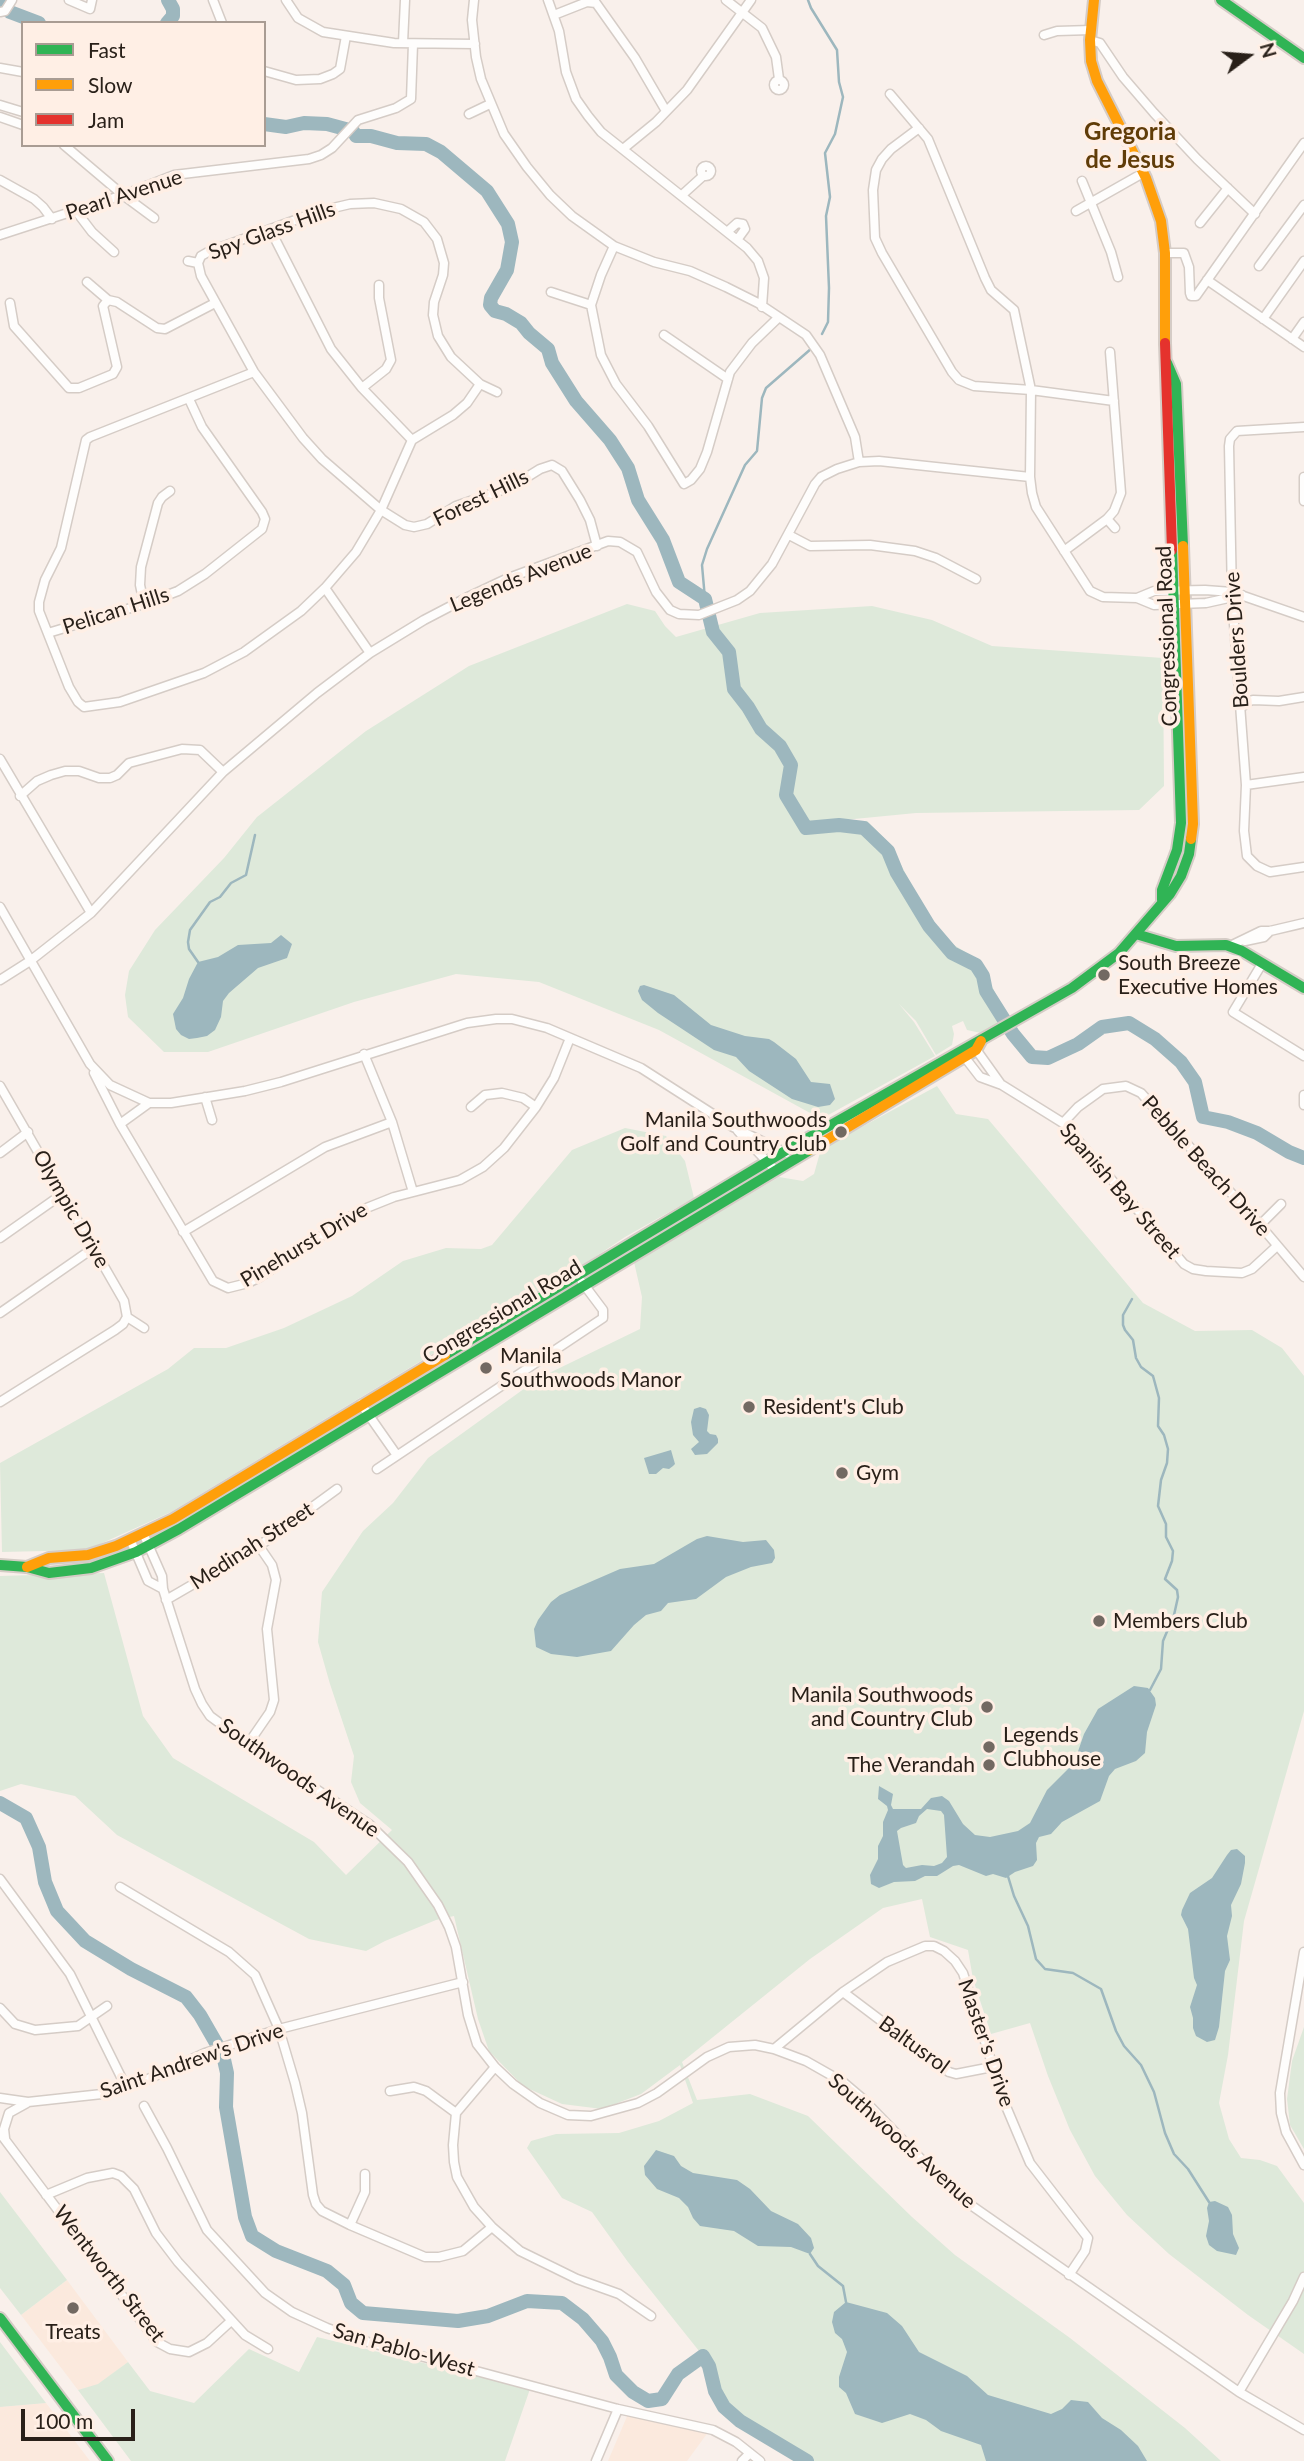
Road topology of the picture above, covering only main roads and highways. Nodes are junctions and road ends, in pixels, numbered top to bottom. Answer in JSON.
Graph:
{"nodes":[{"id":1,"x":1094,"y":0,"type":"edge"},
{"id":2,"x":1222,"y":0,"type":"edge"},
{"id":3,"x":1304,"y":58,"type":"edge"},
{"id":4,"x":1181,"y":604,"type":"junction"},
{"id":5,"x":1179,"y":838,"type":"junction"},
{"id":6,"x":1191,"y":840,"type":"junction"},
{"id":7,"x":1162,"y":900,"type":"junction"},
{"id":8,"x":1140,"y":930,"type":"junction"},
{"id":9,"x":1230,"y":946,"type":"junction"},
{"id":10,"x":1304,"y":988,"type":"edge"},
{"id":11,"x":1304,"y":994,"type":"edge"},
{"id":12,"x":962,"y":1053,"type":"junction"},
{"id":13,"x":581,"y":1280,"type":"junction"},
{"id":14,"x":3,"y":1565,"type":"edge"},
{"id":15,"x":27,"y":1567,"type":"junction"},
{"id":16,"x":0,"y":2318,"type":"edge"},
{"id":17,"x":108,"y":2461,"type":"edge"}],
"edges":[{"from":1,"to":4,"type":"main road","name":"Congressional Road"},
{"from":2,"to":3,"type":"main road"},
{"from":4,"to":5,"type":"main road","name":"Congressional Road"},
{"from":4,"to":6,"type":"main road","name":"Congressional Road"},
{"from":5,"to":6,"type":"main road"},
{"from":5,"to":7,"type":"main road","name":"Congressional Road"},
{"from":6,"to":7,"type":"main road","name":"Congressional Road"},
{"from":7,"to":8,"type":"main road","name":"Congressional Road"},
{"from":8,"to":9,"type":"main road"},
{"from":8,"to":12,"type":"main road","name":"Congressional Road"},
{"from":9,"to":10,"type":"main road"},
{"from":9,"to":11,"type":"main road"},
{"from":12,"to":13,"type":"main road","name":"Congressional Road"},
{"from":12,"to":13,"type":"main road","name":"Congressional Road"},
{"from":13,"to":15,"type":"main road","name":"Congressional Road"},
{"from":13,"to":15,"type":"main road","name":"Congressional Road"},
{"from":14,"to":15,"type":"main road","name":"Congressional Road"},
{"from":16,"to":17,"type":"main road"}]}
